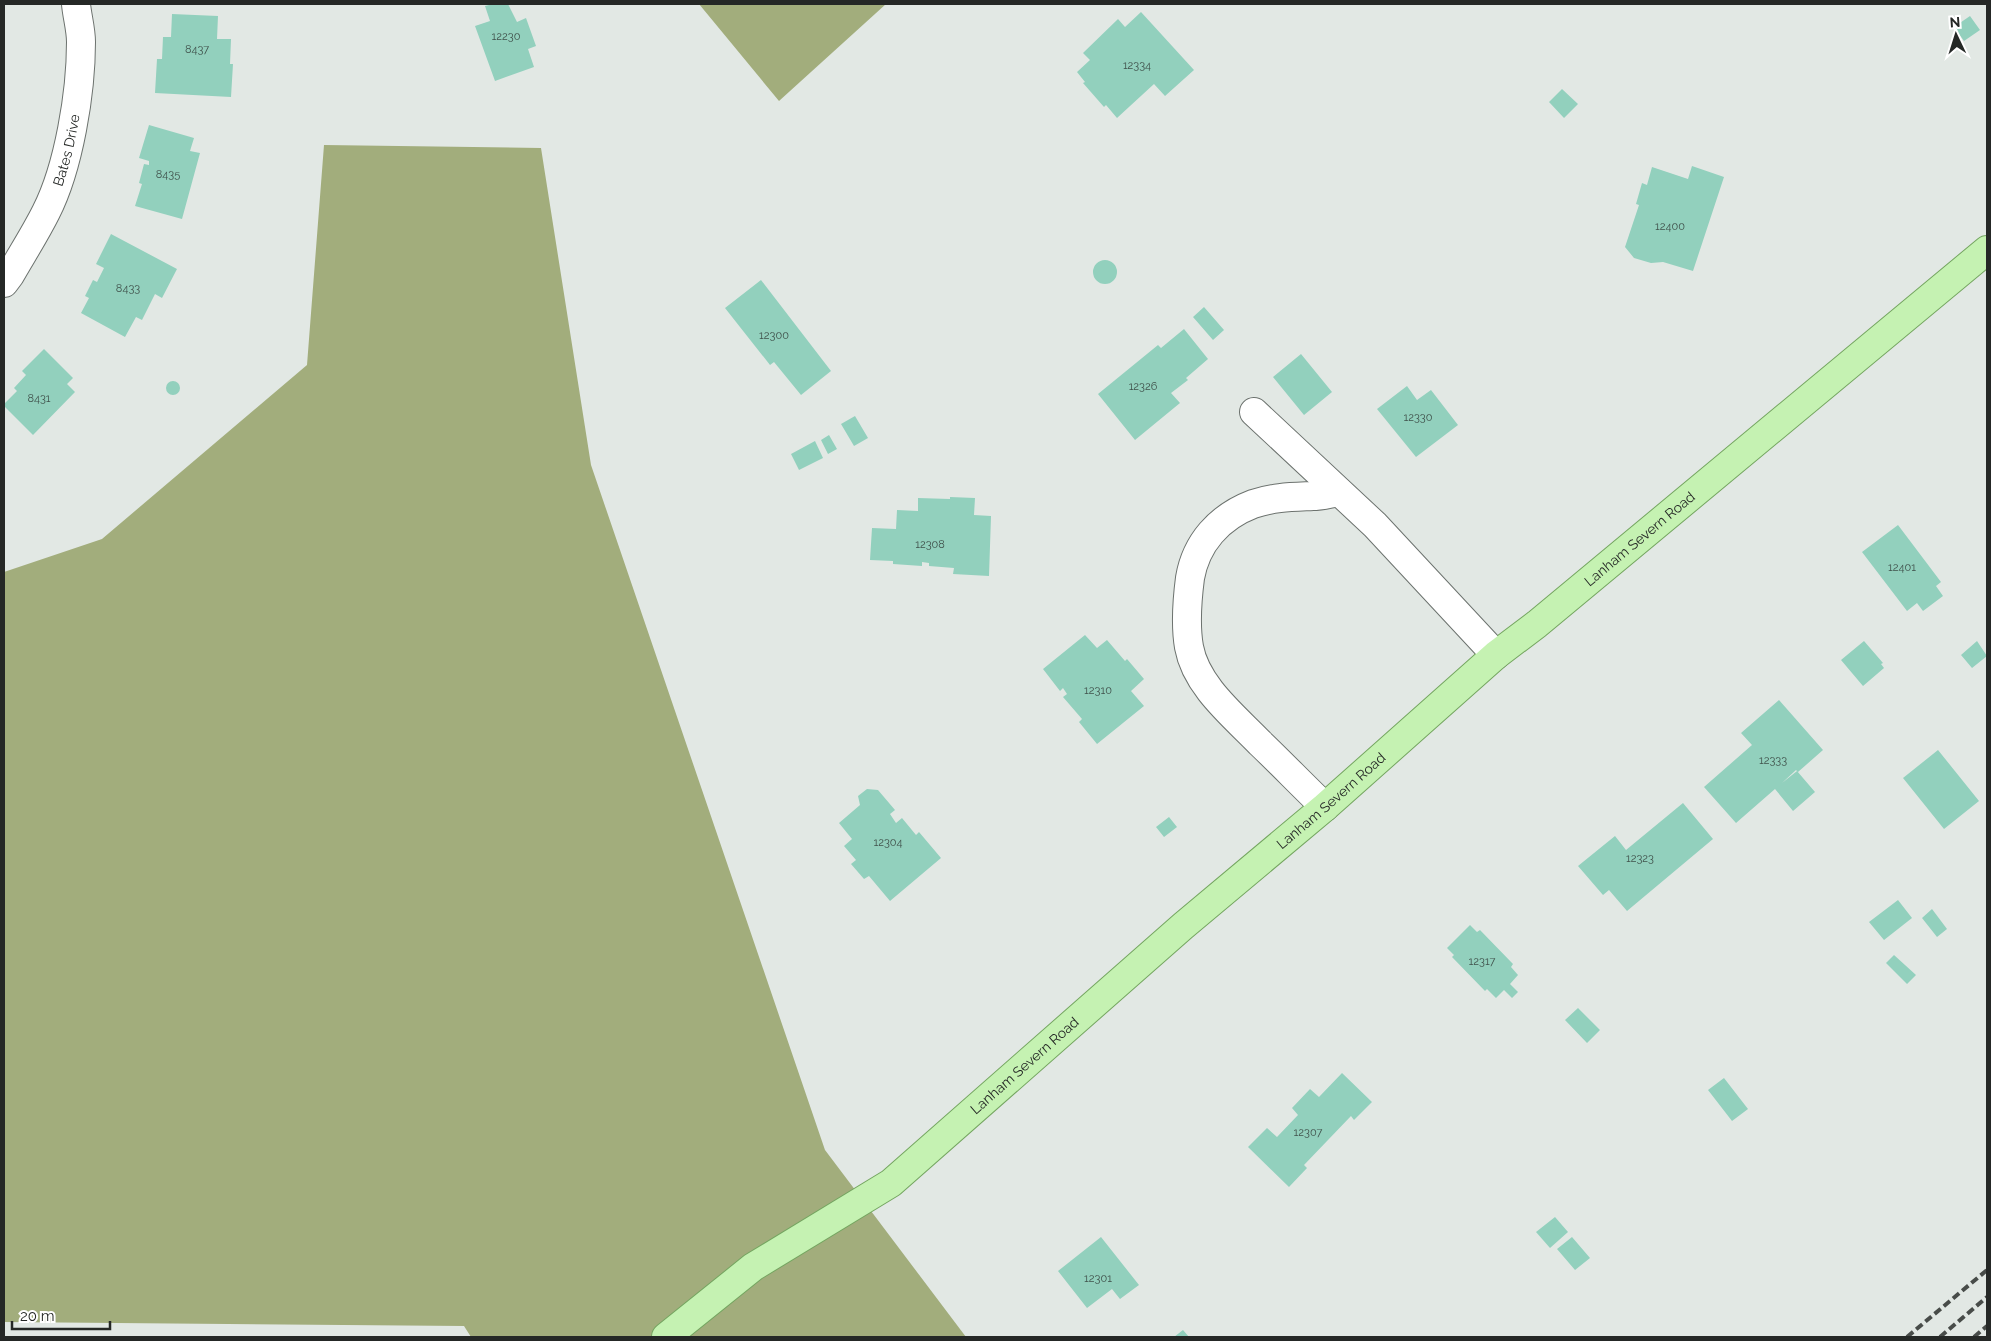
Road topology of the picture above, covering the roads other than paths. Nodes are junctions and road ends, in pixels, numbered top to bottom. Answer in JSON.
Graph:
{"nodes":[{"id":1,"x":76,"y":4,"type":"edge"},
{"id":2,"x":1987,"y":250,"type":"edge"},
{"id":3,"x":4,"y":283,"type":"edge"},
{"id":4,"x":1254,"y":412,"type":"dead end"},
{"id":5,"x":1339,"y":492,"type":"junction"},
{"id":6,"x":1496,"y":655,"type":"junction"},
{"id":7,"x":1325,"y":808,"type":"junction"},
{"id":8,"x":666,"y":1337,"type":"edge"}],
"edges":[{"from":1,"to":3,"type":"street","name":"Bates Drive"},
{"from":2,"to":6,"type":"main road","name":"Lanham Severn Road"},
{"from":4,"to":5,"type":"street"},
{"from":5,"to":6,"type":"street"},
{"from":5,"to":7,"type":"street"},
{"from":6,"to":7,"type":"main road","name":"Lanham Severn Road"},
{"from":7,"to":8,"type":"main road","name":"Lanham Severn Road"}]}
